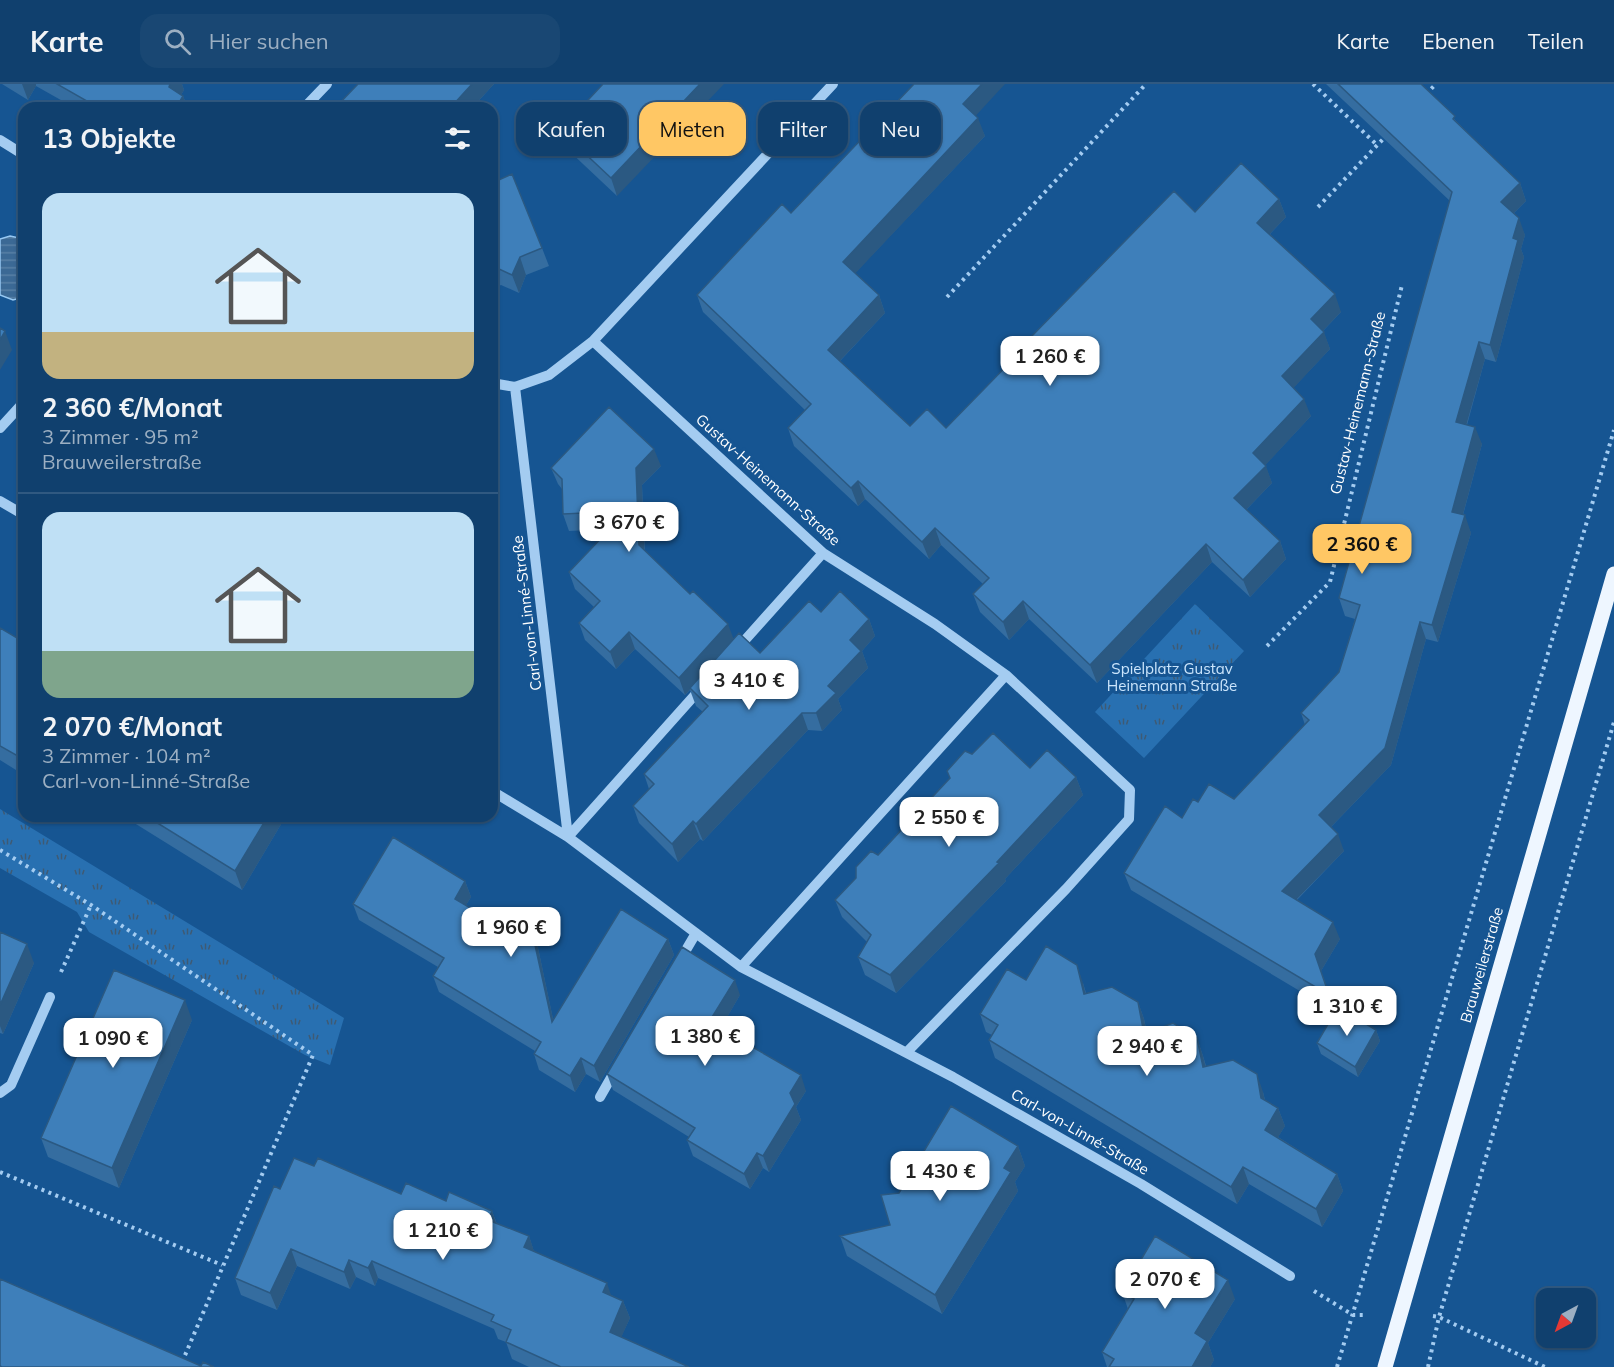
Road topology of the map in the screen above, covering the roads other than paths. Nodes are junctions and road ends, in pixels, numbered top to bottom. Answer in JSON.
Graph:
{"nodes":[{"id":1,"x":327,"y":84,"type":"edge"},
{"id":2,"x":833,"y":84,"type":"edge"},
{"id":3,"x":310,"y":102,"type":"edge"},
{"id":4,"x":0,"y":140,"type":"edge"},
{"id":5,"x":18,"y":151,"type":"edge"},
{"id":6,"x":593,"y":341,"type":"junction"},
{"id":7,"x":498,"y":383,"type":"edge"},
{"id":8,"x":515,"y":387,"type":"junction"},
{"id":9,"x":18,"y":408,"type":"edge"},
{"id":10,"x":0,"y":428,"type":"edge"},
{"id":11,"x":0,"y":501,"type":"edge"},
{"id":12,"x":18,"y":512,"type":"edge"},
{"id":13,"x":823,"y":553,"type":"junction"},
{"id":14,"x":1614,"y":574,"type":"edge"},
{"id":15,"x":728,"y":659,"type":"edge"},
{"id":16,"x":1006,"y":675,"type":"junction"},
{"id":17,"x":712,"y":677,"type":"edge"},
{"id":18,"x":498,"y":795,"type":"edge"},
{"id":19,"x":568,"y":837,"type":"junction"},
{"id":20,"x":696,"y":933,"type":"junction"},
{"id":21,"x":741,"y":967,"type":"junction"},
{"id":22,"x":672,"y":974,"type":"edge"},
{"id":23,"x":50,"y":997,"type":"road end"},
{"id":24,"x":907,"y":1052,"type":"junction"},
{"id":25,"x":624,"y":1056,"type":"edge"},
{"id":26,"x":0,"y":1093,"type":"edge"},
{"id":27,"x":600,"y":1097,"type":"dead end"},
{"id":28,"x":1290,"y":1276,"type":"road end"},
{"id":29,"x":1385,"y":1367,"type":"edge"}],
"edges":[{"from":1,"to":3,"type":"street"},
{"from":2,"to":6,"type":"street"},
{"from":4,"to":5,"type":"street"},
{"from":6,"to":8,"type":"street"},
{"from":6,"to":13,"type":"street","name":"Gustav-Heinemann-Straße"},
{"from":7,"to":8,"type":"street"},
{"from":8,"to":19,"type":"street","name":"Carl-von-Linné-Straße"},
{"from":9,"to":10,"type":"street"},
{"from":11,"to":12,"type":"street"},
{"from":13,"to":15,"type":"street"},
{"from":13,"to":16,"type":"street","name":"Gustav-Heinemann-Straße"},
{"from":14,"to":29,"type":"main road","name":"Brauweilerstraße"},
{"from":16,"to":21,"type":"street"},
{"from":16,"to":24,"type":"street"},
{"from":17,"to":19,"type":"street"},
{"from":18,"to":19,"type":"street","name":"Carl-von-Linné-Straße"},
{"from":19,"to":20,"type":"street","name":"Carl-von-Linné-Straße"},
{"from":20,"to":21,"type":"street","name":"Carl-von-Linné-Straße"},
{"from":20,"to":22,"type":"street"},
{"from":21,"to":24,"type":"street","name":"Carl-von-Linné-Straße"},
{"from":23,"to":26,"type":"street"},
{"from":24,"to":28,"type":"street","name":"Carl-von-Linné-Straße"},
{"from":25,"to":27,"type":"street"}]}
